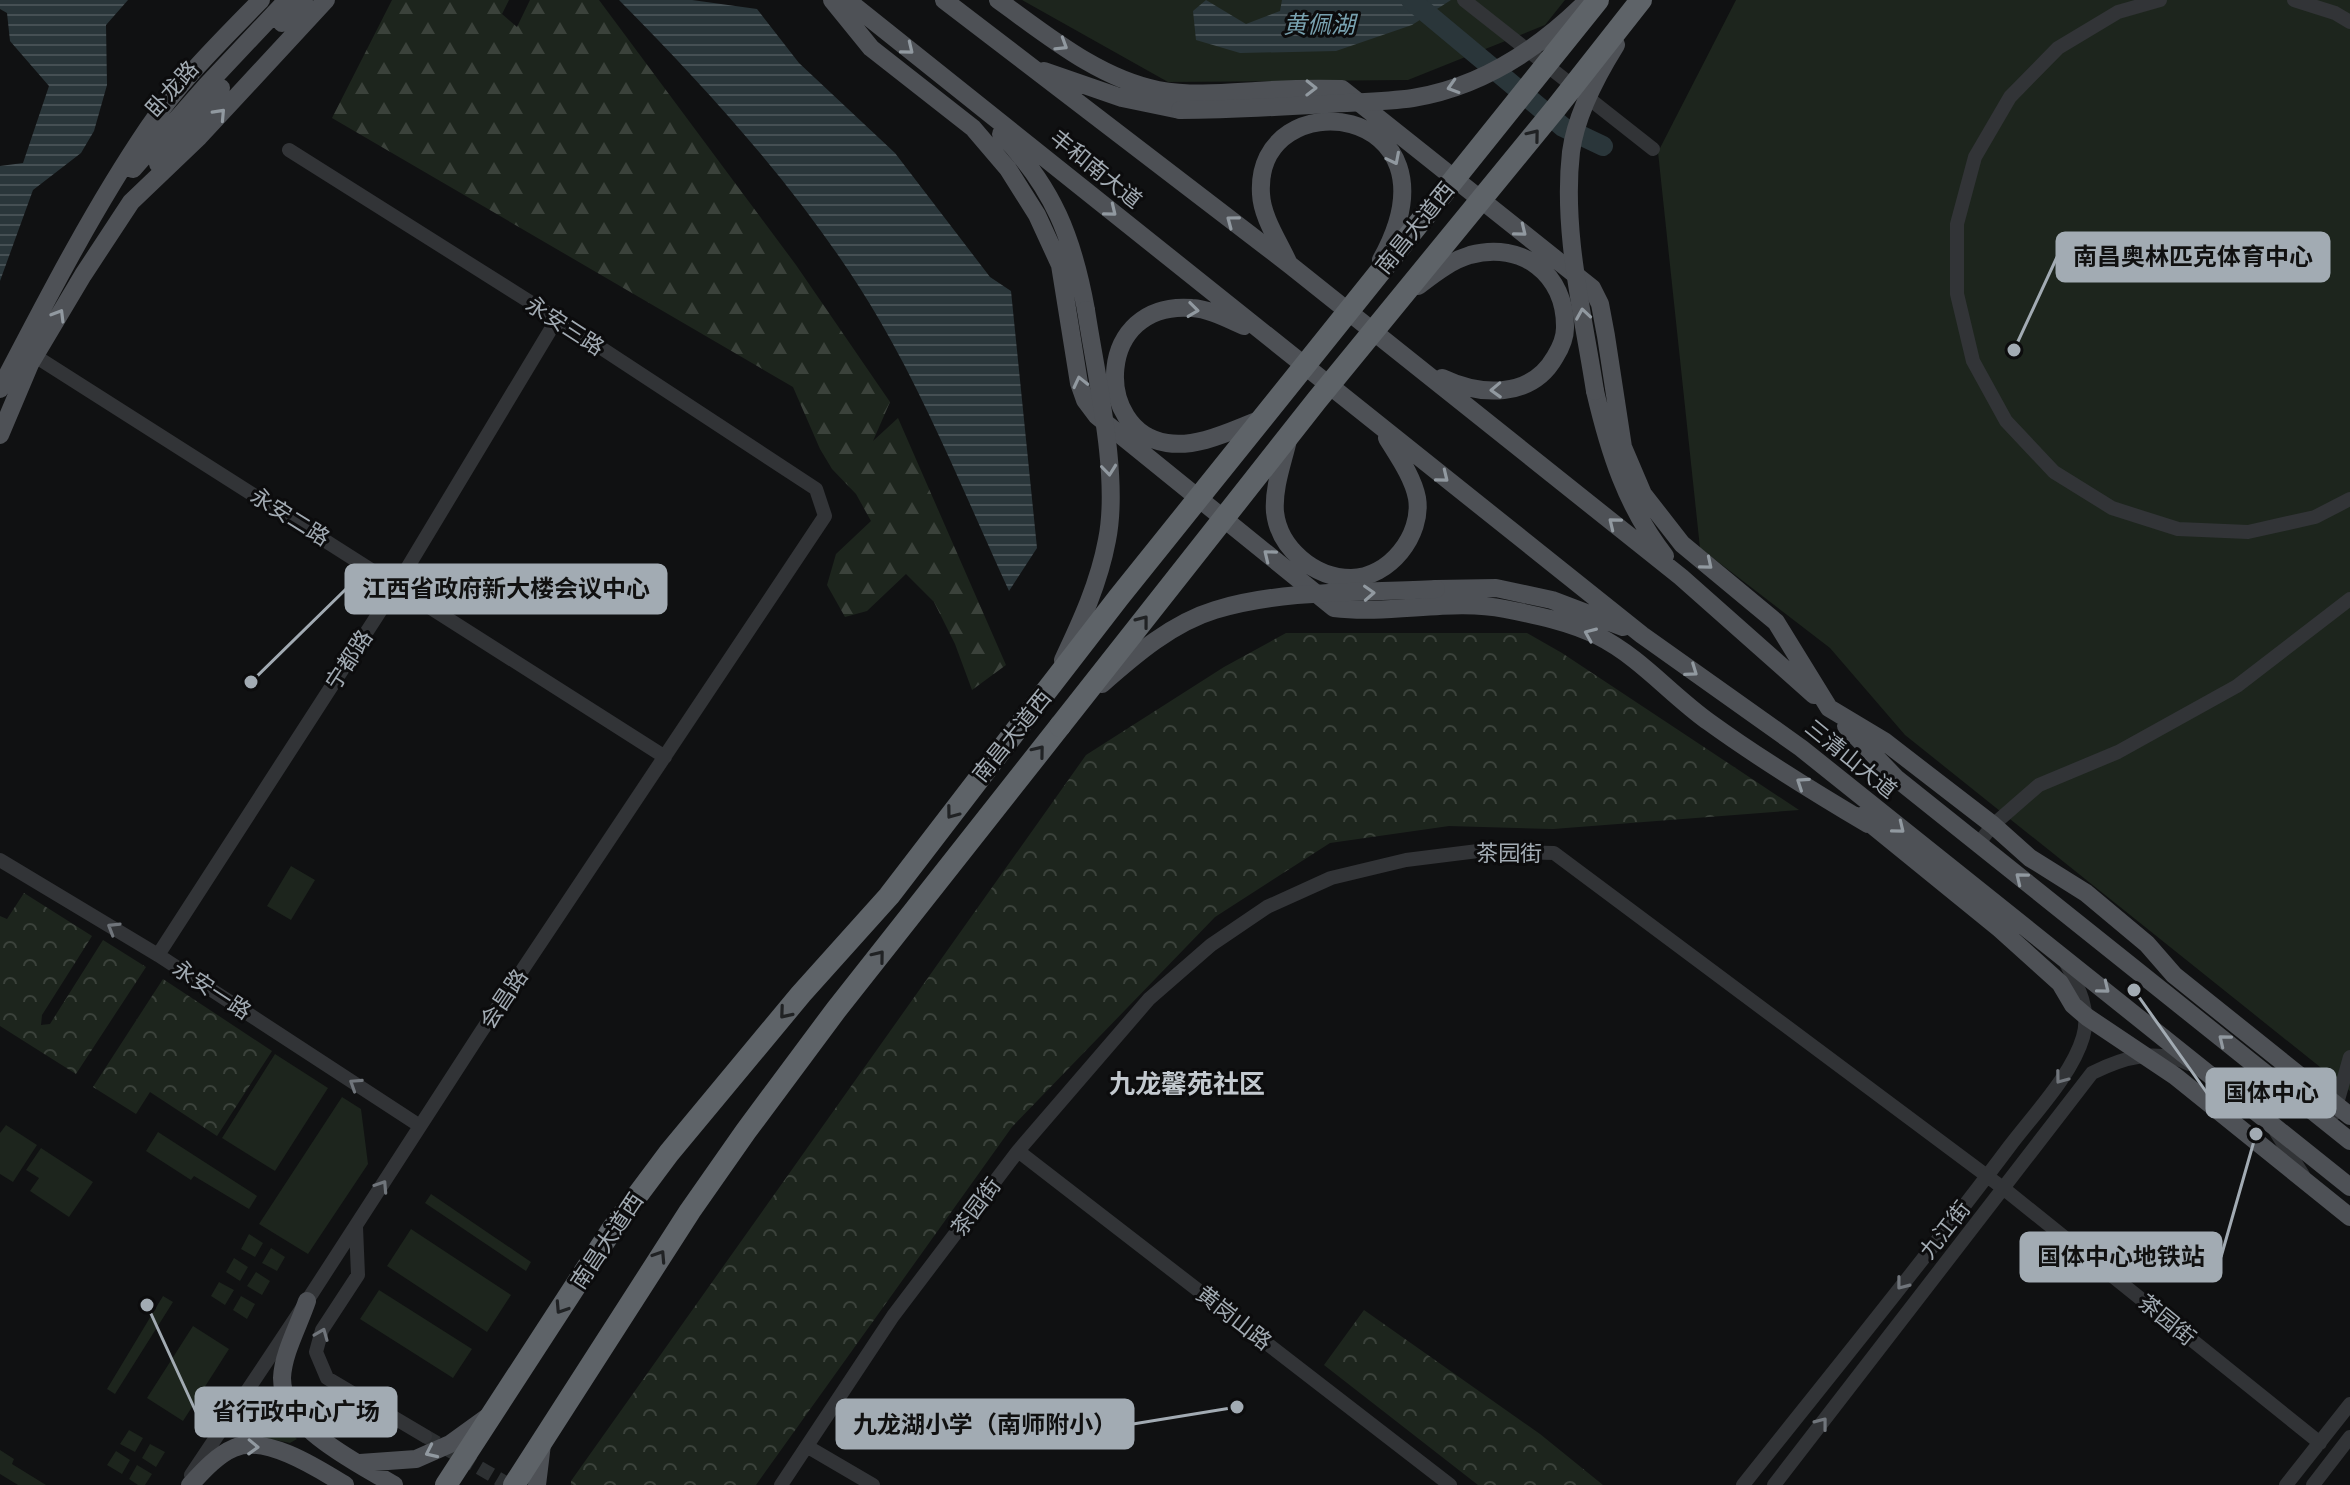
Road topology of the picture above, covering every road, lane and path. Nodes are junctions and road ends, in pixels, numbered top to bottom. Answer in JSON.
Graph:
{"nodes":[{"id":1,"x":261,"y":0,"type":"edge"},
{"id":2,"x":287,"y":0,"type":"edge"},
{"id":3,"x":304,"y":0,"type":"edge"},
{"id":4,"x":326,"y":0,"type":"edge"},
{"id":5,"x":832,"y":0,"type":"edge"},
{"id":6,"x":847,"y":0,"type":"edge"},
{"id":7,"x":944,"y":0,"type":"edge"},
{"id":8,"x":998,"y":0,"type":"edge"},
{"id":9,"x":1464,"y":0,"type":"edge"},
{"id":10,"x":1588,"y":0,"type":"edge"},
{"id":11,"x":1598,"y":0,"type":"edge"},
{"id":12,"x":1643,"y":0,"type":"edge"},
{"id":13,"x":2160,"y":0,"type":"edge"},
{"id":14,"x":2294,"y":0,"type":"edge"},
{"id":15,"x":2350,"y":22,"type":"edge"},
{"id":16,"x":1028,"y":65,"type":"junction"},
{"id":17,"x":948,"y":81,"type":"junction"},
{"id":18,"x":1653,"y":149,"type":"dead end"},
{"id":19,"x":289,"y":150,"type":"dead end"},
{"id":20,"x":131,"y":202,"type":"junction"},
{"id":21,"x":96,"y":213,"type":"junction"},
{"id":22,"x":1290,"y":265,"type":"junction"},
{"id":23,"x":1365,"y":289,"type":"junction"},
{"id":24,"x":1397,"y":302,"type":"junction"},
{"id":25,"x":557,"y":319,"type":"junction"},
{"id":26,"x":1360,"y":321,"type":"joint"},
{"id":27,"x":1262,"y":333,"type":"junction"},
{"id":28,"x":35,"y":356,"type":"junction"},
{"id":29,"x":1417,"y":367,"type":"junction"},
{"id":30,"x":1316,"y":376,"type":"joint"},
{"id":31,"x":0,"y":389,"type":"edge"},
{"id":32,"x":1262,"y":419,"type":"junction"},
{"id":33,"x":1380,"y":427,"type":"junction"},
{"id":34,"x":0,"y":435,"type":"edge"},
{"id":35,"x":1289,"y":437,"type":"junction"},
{"id":36,"x":2350,"y":499,"type":"edge"},
{"id":37,"x":825,"y":516,"type":"joint"},
{"id":38,"x":1681,"y":577,"type":"junction"},
{"id":39,"x":397,"y":585,"type":"junction"},
{"id":40,"x":2350,"y":599,"type":"edge"},
{"id":41,"x":1642,"y":635,"type":"junction"},
{"id":42,"x":1050,"y":688,"type":"junction"},
{"id":43,"x":1829,"y":708,"type":"junction"},
{"id":44,"x":1066,"y":717,"type":"junction"},
{"id":45,"x":1801,"y":748,"type":"junction"},
{"id":46,"x":665,"y":757,"type":"junction"},
{"id":47,"x":1868,"y":824,"type":"junction"},
{"id":48,"x":1993,"y":825,"type":"junction"},
{"id":49,"x":1978,"y":844,"type":"junction"},
{"id":50,"x":0,"y":860,"type":"edge"},
{"id":51,"x":2000,"y":929,"type":"junction"},
{"id":52,"x":158,"y":955,"type":"junction"},
{"id":53,"x":2063,"y":955,"type":"junction"},
{"id":54,"x":2087,"y":1017,"type":"junction"},
{"id":55,"x":2144,"y":1056,"type":"junction"},
{"id":56,"x":2350,"y":1057,"type":"edge"},
{"id":57,"x":2208,"y":1074,"type":"junction"},
{"id":58,"x":2343,"y":1110,"type":"edge"},
{"id":59,"x":2272,"y":1125,"type":"junction"},
{"id":60,"x":2330,"y":1125,"type":"junction"},
{"id":61,"x":420,"y":1126,"type":"junction"},
{"id":62,"x":2350,"y":1141,"type":"edge"},
{"id":63,"x":1018,"y":1151,"type":"junction"},
{"id":64,"x":1988,"y":1176,"type":"junction"},
{"id":65,"x":2307,"y":1183,"type":"junction"},
{"id":66,"x":2350,"y":1187,"type":"edge"},
{"id":67,"x":2003,"y":1188,"type":"junction"},
{"id":68,"x":2350,"y":1217,"type":"edge"},
{"id":69,"x":356,"y":1227,"type":"junction"},
{"id":70,"x":307,"y":1301,"type":"junction"},
{"id":71,"x":2350,"y":1404,"type":"edge"},
{"id":72,"x":492,"y":1414,"type":"junction"},
{"id":73,"x":425,"y":1436,"type":"tunnel mouth"},
{"id":74,"x":2350,"y":1437,"type":"edge"},
{"id":75,"x":542,"y":1440,"type":"junction"},
{"id":76,"x":2320,"y":1443,"type":"junction"},
{"id":77,"x":808,"y":1447,"type":"junction"},
{"id":78,"x":307,"y":1462,"type":"junction"},
{"id":79,"x":360,"y":1463,"type":"junction"},
{"id":80,"x":187,"y":1485,"type":"edge"},
{"id":81,"x":331,"y":1485,"type":"edge"},
{"id":82,"x":345,"y":1485,"type":"edge"},
{"id":83,"x":394,"y":1485,"type":"edge"},
{"id":84,"x":446,"y":1485,"type":"edge"},
{"id":85,"x":514,"y":1485,"type":"edge"},
{"id":86,"x":537,"y":1485,"type":"edge"},
{"id":87,"x":781,"y":1485,"type":"edge"},
{"id":88,"x":873,"y":1485,"type":"edge"},
{"id":89,"x":1450,"y":1485,"type":"edge"},
{"id":90,"x":1743,"y":1485,"type":"edge"},
{"id":91,"x":1774,"y":1485,"type":"edge"},
{"id":92,"x":2286,"y":1485,"type":"edge"},
{"id":93,"x":2313,"y":1485,"type":"edge"}],
"edges":[{"from":1,"to":21,"type":"main road","name":"卧龙路"},
{"from":2,"to":21,"type":"main road","name":"卧龙路"},
{"from":3,"to":20,"type":"main road","name":"卧龙路"},
{"from":20,"to":4,"type":"main road","name":"卧龙路","one_way":true},
{"from":47,"to":5,"type":"main road","one_way":true},
{"from":6,"to":17,"type":"main road","name":"丰和南大道","one_way":true},
{"from":7,"to":16,"type":"main road","name":"丰和南大道"},
{"from":8,"to":43,"type":"main road","one_way":true},
{"from":9,"to":18,"type":"street"},
{"from":10,"to":16,"type":"main road","one_way":true,"bridge":true},
{"from":11,"to":23,"type":"highway","name":"南昌大道西","bridge":true},
{"from":24,"to":12,"type":"highway","name":"南昌大道西","one_way":true,"bridge":true},
{"from":38,"to":12,"type":"main road","one_way":true,"bridge":true},
{"from":13,"to":36,"type":"street"},
{"from":14,"to":15,"type":"street"},
{"from":22,"to":16,"type":"main road","name":"丰和南大道","one_way":true},
{"from":17,"to":27,"type":"main road","name":"丰和南大道","one_way":true},
{"from":17,"to":42,"type":"main road","one_way":true,"bridge":true},
{"from":19,"to":25,"type":"street","name":"永安三路"},
{"from":28,"to":20,"type":"main road","name":"卧龙路","one_way":true},
{"from":21,"to":31,"type":"main road","name":"卧龙路"},
{"from":22,"to":23,"type":"main road","one_way":true,"bridge":true},
{"from":22,"to":26,"type":"main road","name":"丰和南大道"},
{"from":23,"to":32,"type":"highway","name":"南昌大道西","bridge":true},
{"from":24,"to":29,"type":"main road","one_way":true,"bridge":true},
{"from":24,"to":35,"type":"highway","name":"南昌大道西","bridge":true},
{"from":25,"to":37,"type":"street","name":"永安三路"},
{"from":25,"to":39,"type":"street","name":"宁都路"},
{"from":26,"to":29,"type":"main road","name":"三清山大道"},
{"from":27,"to":30,"type":"main road","name":"丰和南大道"},
{"from":32,"to":27,"type":"main road","one_way":true},
{"from":28,"to":34,"type":"main road","name":"卧龙路"},
{"from":28,"to":39,"type":"street","name":"永安二路"},
{"from":38,"to":29,"type":"main road","name":"三清山大道","one_way":true},
{"from":30,"to":33,"type":"main road","name":"三清山大道"},
{"from":32,"to":42,"type":"highway","name":"南昌大道西","bridge":true},
{"from":33,"to":35,"type":"main road"},
{"from":33,"to":41,"type":"main road","name":"三清山大道","one_way":true},
{"from":44,"to":35,"type":"highway","name":"南昌大道西","one_way":true,"bridge":true},
{"from":37,"to":46,"type":"street","name":"会昌路"},
{"from":38,"to":43,"type":"main road","name":"三清山大道"},
{"from":39,"to":46,"type":"street","name":"永安二路"},
{"from":39,"to":52,"type":"street","name":"宁都路"},
{"from":40,"to":48,"type":"street"},
{"from":44,"to":41,"type":"main road","one_way":true,"bridge":true},
{"from":41,"to":45,"type":"main road","name":"三清山大道","one_way":true},
{"from":42,"to":72,"type":"highway","name":"南昌大道西","one_way":true,"bridge":true},
{"from":43,"to":48,"type":"main road"},
{"from":43,"to":49,"type":"main road","name":"三清山大道"},
{"from":75,"to":44,"type":"highway","name":"南昌大道西","one_way":true},
{"from":45,"to":47,"type":"main road"},
{"from":45,"to":53,"type":"main road","name":"三清山大道","one_way":true},
{"from":46,"to":61,"type":"street","name":"会昌路"},
{"from":47,"to":51,"type":"main road"},
{"from":48,"to":49,"type":"street"},
{"from":48,"to":58,"type":"main road"},
{"from":60,"to":49,"type":"main road","name":"三清山大道","one_way":true},
{"from":52,"to":50,"type":"street","name":"永安一路","one_way":true},
{"from":51,"to":53,"type":"main road"},
{"from":51,"to":54,"type":"main road"},
{"from":61,"to":52,"type":"street","name":"永安一路","one_way":true},
{"from":53,"to":54,"type":"street"},
{"from":53,"to":57,"type":"main road","name":"三清山大道","one_way":true},
{"from":54,"to":55,"type":"main road"},
{"from":54,"to":64,"type":"street","name":"九江街","one_way":true},
{"from":55,"to":57,"type":"street","name":"九江街"},
{"from":55,"to":65,"type":"main road"},
{"from":55,"to":67,"type":"street","name":"九江街"},
{"from":56,"to":58,"type":"street"},
{"from":57,"to":59,"type":"main road","name":"三清山大道"},
{"from":58,"to":60,"type":"street"},
{"from":59,"to":65,"type":"street"},
{"from":59,"to":66,"type":"main road","name":"三清山大道"},
{"from":60,"to":62,"type":"main road","name":"三清山大道"},
{"from":69,"to":61,"type":"street","name":"会昌路","one_way":true},
{"from":63,"to":64,"type":"street","name":"茶园街"},
{"from":63,"to":77,"type":"street","name":"茶园街"},
{"from":63,"to":89,"type":"street","name":"黄岗山路"},
{"from":64,"to":67,"type":"street","name":"茶园街"},
{"from":64,"to":90,"type":"street","name":"九江街","one_way":true},
{"from":65,"to":68,"type":"main road"},
{"from":67,"to":76,"type":"street","name":"茶园街"},
{"from":91,"to":67,"type":"street","name":"九江街","one_way":true},
{"from":69,"to":70,"type":"street","name":"会昌路"},
{"from":73,"to":69,"type":"street","one_way":true},
{"from":70,"to":79,"type":"main road"},
{"from":70,"to":80,"type":"street","name":"会昌路"},
{"from":71,"to":76,"type":"street"},
{"from":72,"to":79,"type":"main road","one_way":true},
{"from":72,"to":84,"type":"highway","name":"南昌大道西"},
{"from":74,"to":93,"type":"street"},
{"from":75,"to":85,"type":"highway","name":"南昌大道西"},
{"from":75,"to":86,"type":"main road"},
{"from":76,"to":92,"type":"street"},
{"from":77,"to":87,"type":"street","name":"茶园街"},
{"from":77,"to":88,"type":"street"},
{"from":80,"to":78,"type":"main road","one_way":true},
{"from":78,"to":81,"type":"main road"},
{"from":78,"to":82,"type":"main road"},
{"from":79,"to":83,"type":"main road"}]}
